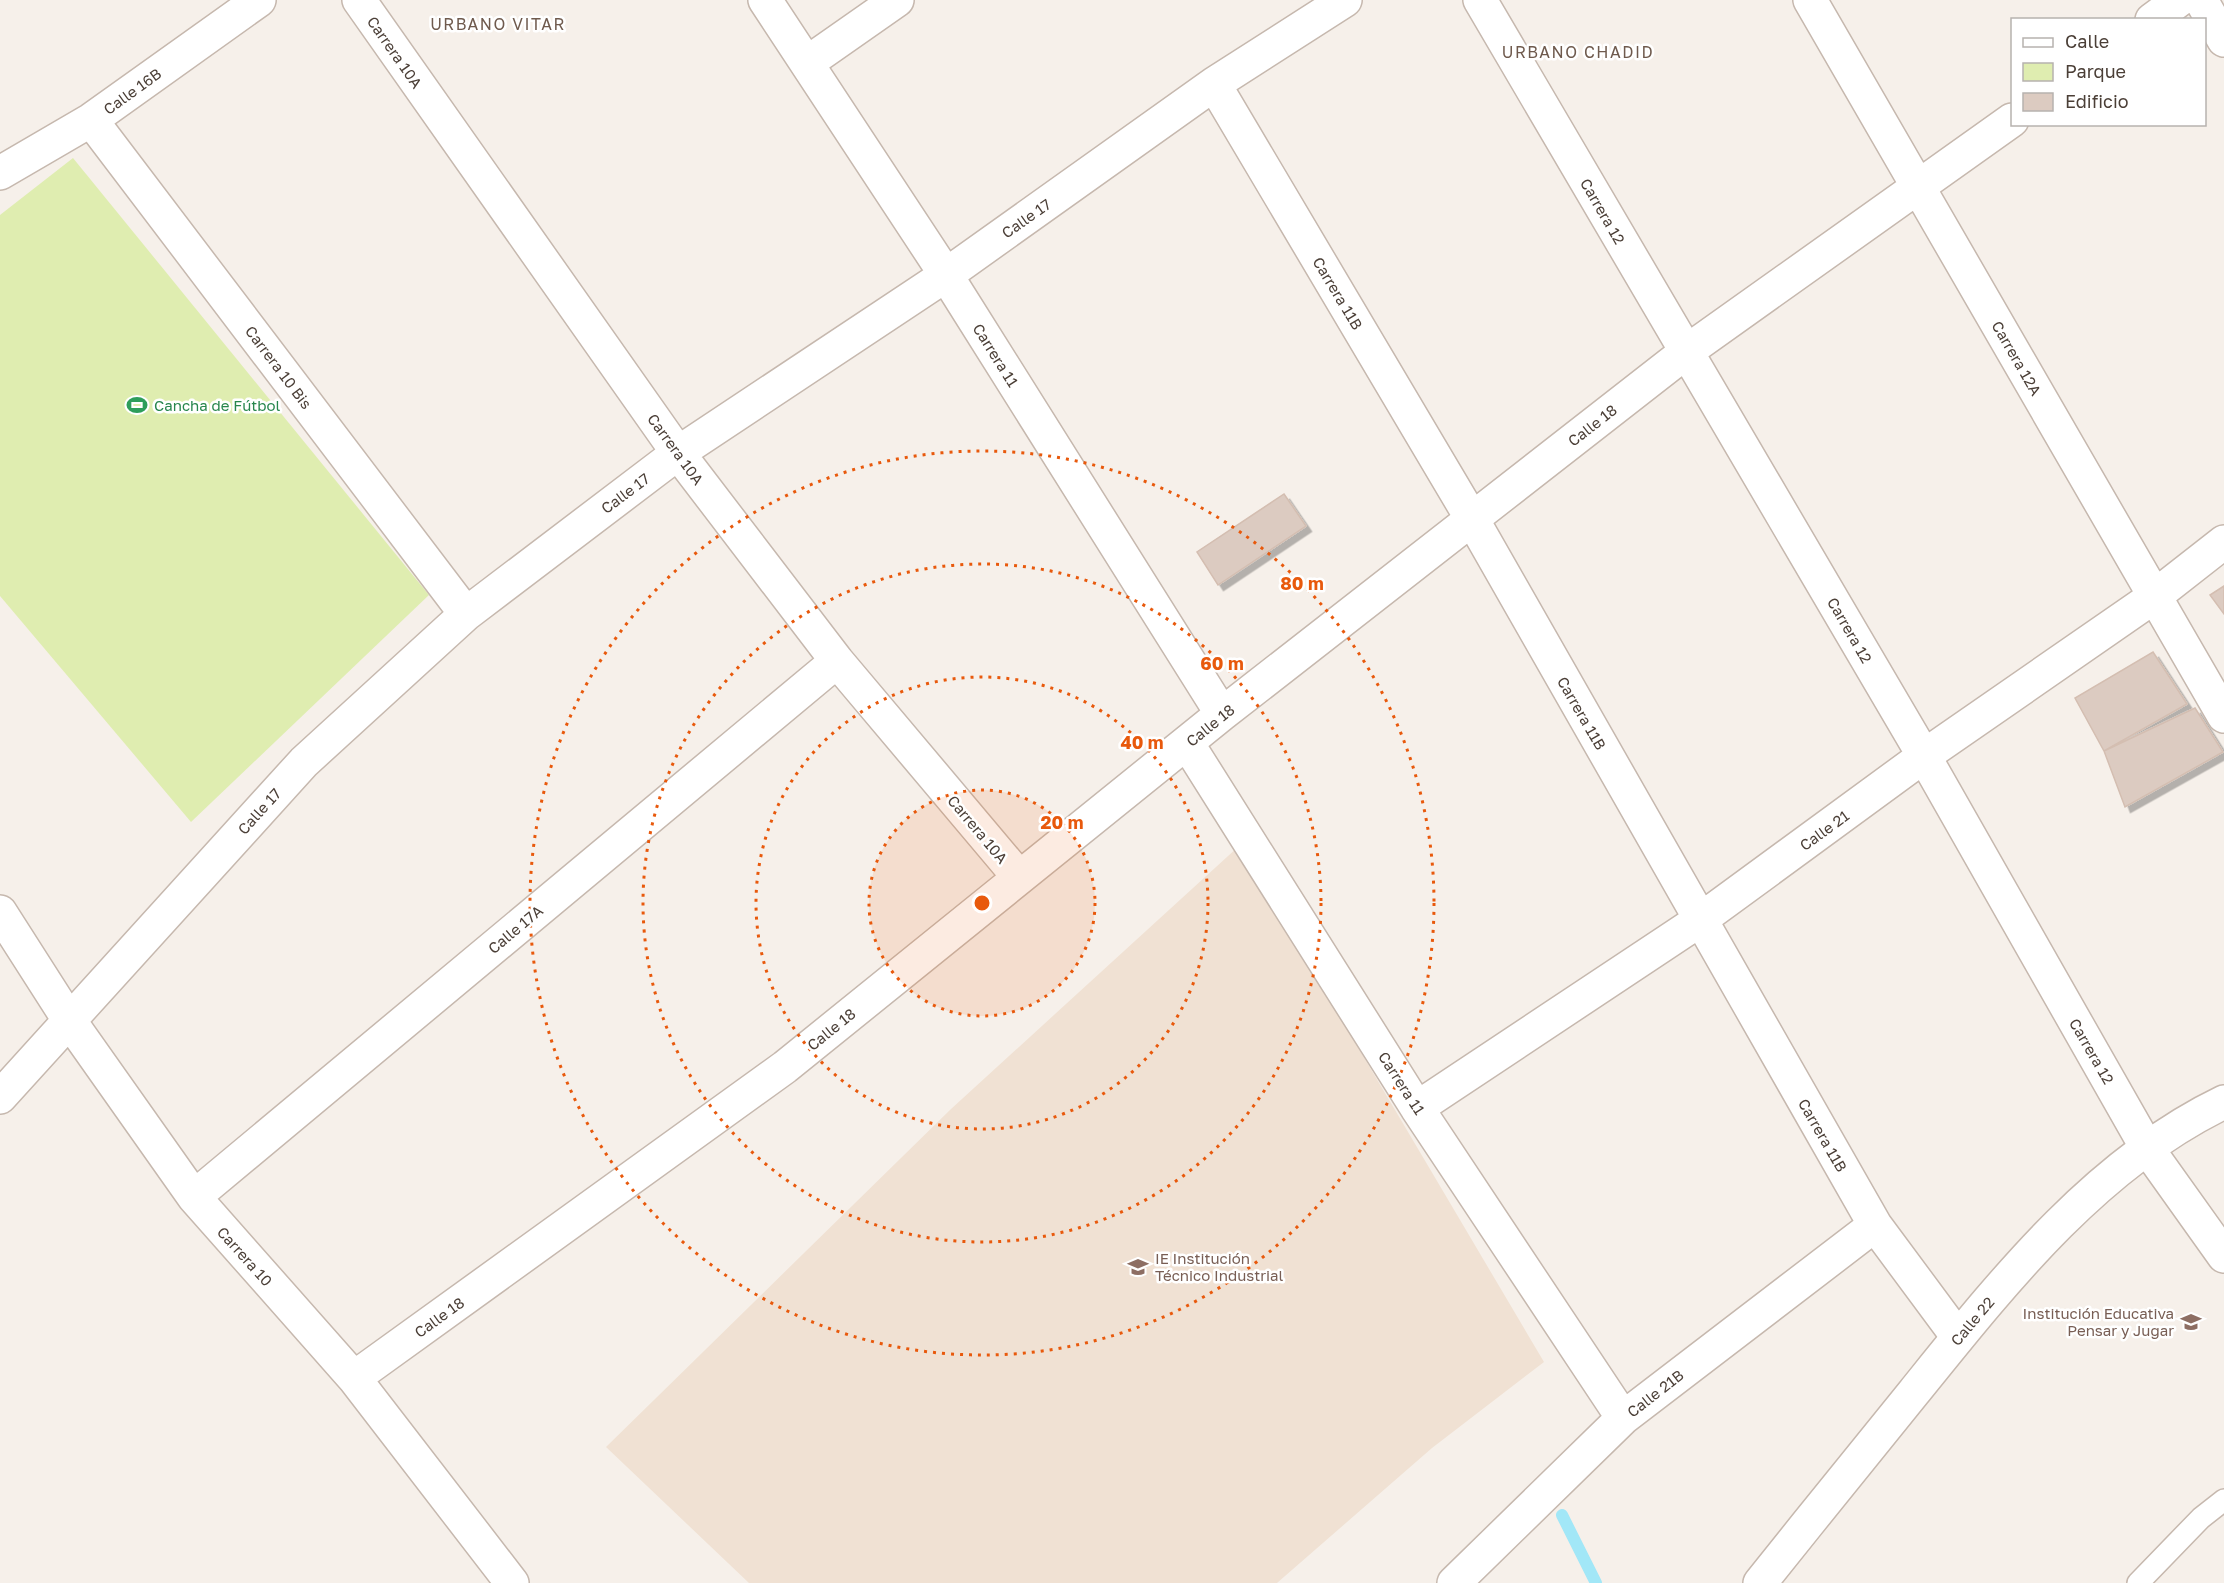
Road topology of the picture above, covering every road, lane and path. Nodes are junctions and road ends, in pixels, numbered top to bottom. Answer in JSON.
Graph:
{"nodes":[{"id":1,"x":259,"y":0,"type":"edge"},
{"id":2,"x":359,"y":0,"type":"edge"},
{"id":3,"x":765,"y":0,"type":"edge"},
{"id":4,"x":897,"y":0,"type":"edge"},
{"id":5,"x":1345,"y":0,"type":"edge"},
{"id":6,"x":1480,"y":0,"type":"edge"},
{"id":7,"x":1810,"y":0,"type":"edge"},
{"id":8,"x":2179,"y":0,"type":"edge"},
{"id":9,"x":2200,"y":0,"type":"edge"},
{"id":10,"x":2155,"y":18,"type":"edge"},
{"id":11,"x":2224,"y":40,"type":"edge"},
{"id":12,"x":807,"y":63,"type":"junction"},
{"id":13,"x":1214,"y":84,"type":"junction"},
{"id":14,"x":92,"y":120,"type":"junction"},
{"id":15,"x":2011,"y":121,"type":"edge"},
{"id":16,"x":0,"y":173,"type":"edge"},
{"id":17,"x":1919,"y":188,"type":"junction"},
{"id":18,"x":946,"y":275,"type":"junction"},
{"id":19,"x":1686,"y":352,"type":"junction"},
{"id":20,"x":678,"y":453,"type":"junction"},
{"id":21,"x":1472,"y":519,"type":"junction"},
{"id":22,"x":2224,"y":542,"type":"edge"},
{"id":23,"x":2155,"y":596,"type":"junction"},
{"id":24,"x":466,"y":614,"type":"junction"},
{"id":25,"x":837,"y":661,"type":"junction"},
{"id":26,"x":1222,"y":714,"type":"junction"},
{"id":27,"x":2224,"y":716,"type":"edge"},
{"id":28,"x":1186,"y":743,"type":"junction"},
{"id":29,"x":1924,"y":756,"type":"junction"},
{"id":30,"x":1019,"y":877,"type":"junction"},
{"id":31,"x":0,"y":912,"type":"edge"},
{"id":32,"x":1700,"y":920,"type":"junction"},
{"id":33,"x":69,"y":1020,"type":"junction"},
{"id":34,"x":0,"y":1097,"type":"edge"},
{"id":35,"x":2224,"y":1102,"type":"edge"},
{"id":36,"x":1418,"y":1108,"type":"junction"},
{"id":37,"x":2147,"y":1148,"type":"junction"},
{"id":38,"x":194,"y":1197,"type":"junction"},
{"id":39,"x":1875,"y":1225,"type":"junction"},
{"id":40,"x":2224,"y":1257,"type":"edge"},
{"id":41,"x":1958,"y":1336,"type":"junction"},
{"id":42,"x":354,"y":1378,"type":"junction"},
{"id":43,"x":1623,"y":1418,"type":"junction"},
{"id":44,"x":2224,"y":1500,"type":"edge"},
{"id":45,"x":512,"y":1583,"type":"edge"},
{"id":46,"x":1454,"y":1583,"type":"edge"},
{"id":47,"x":1760,"y":1583,"type":"edge"},
{"id":48,"x":2138,"y":1583,"type":"edge"}],
"edges":[{"from":1,"to":14,"type":"street","name":"Calle 16B"},
{"from":2,"to":20,"type":"street","name":"Carrera 10A"},
{"from":3,"to":12,"type":"street","name":"Carrera 11"},
{"from":4,"to":12,"type":"street"},
{"from":5,"to":13,"type":"street","name":"Calle 17"},
{"from":6,"to":19,"type":"street","name":"Carrera 12"},
{"from":7,"to":17,"type":"street","name":"Carrera 12A"},
{"from":8,"to":10,"type":"street"},
{"from":9,"to":11,"type":"street"},
{"from":12,"to":18,"type":"street","name":"Carrera 11"},
{"from":13,"to":18,"type":"street","name":"Calle 17"},
{"from":13,"to":21,"type":"street","name":"Carrera 11B"},
{"from":14,"to":16,"type":"street","name":"Calle 16B"},
{"from":14,"to":24,"type":"street","name":"Carrera 10 Bis"},
{"from":15,"to":17,"type":"street","name":"Calle 18"},
{"from":17,"to":19,"type":"street","name":"Calle 18"},
{"from":17,"to":23,"type":"street","name":"Carrera 12A"},
{"from":18,"to":20,"type":"street","name":"Calle 17"},
{"from":18,"to":26,"type":"street","name":"Carrera 11"},
{"from":19,"to":21,"type":"street","name":"Calle 18"},
{"from":19,"to":29,"type":"street","name":"Carrera 12"},
{"from":20,"to":24,"type":"street","name":"Calle 17"},
{"from":20,"to":25,"type":"street","name":"Carrera 10A"},
{"from":21,"to":26,"type":"street","name":"Calle 18"},
{"from":21,"to":32,"type":"street","name":"Carrera 11B"},
{"from":22,"to":23,"type":"street","name":"Calle 21"},
{"from":23,"to":27,"type":"street","name":"Carrera 12A"},
{"from":23,"to":29,"type":"street","name":"Calle 21"},
{"from":24,"to":33,"type":"street","name":"Calle 17"},
{"from":25,"to":30,"type":"street","name":"Carrera 10A"},
{"from":25,"to":38,"type":"street","name":"Calle 17A"},
{"from":26,"to":28,"type":"street","name":"Calle 18"},
{"from":28,"to":30,"type":"street","name":"Calle 18"},
{"from":28,"to":36,"type":"street","name":"Carrera 11"},
{"from":29,"to":32,"type":"street","name":"Calle 21"},
{"from":29,"to":37,"type":"street","name":"Carrera 12"},
{"from":30,"to":42,"type":"street","name":"Calle 18"},
{"from":31,"to":33,"type":"street","name":"Carrera 10"},
{"from":32,"to":36,"type":"street","name":"Calle 21"},
{"from":32,"to":39,"type":"street","name":"Carrera 11B"},
{"from":33,"to":34,"type":"street","name":"Calle 17"},
{"from":33,"to":38,"type":"street","name":"Carrera 10"},
{"from":35,"to":37,"type":"street","name":"Calle 22"},
{"from":36,"to":43,"type":"street","name":"Carrera 11"},
{"from":37,"to":40,"type":"street","name":"Carrera 12"},
{"from":37,"to":41,"type":"street","name":"Calle 22"},
{"from":38,"to":42,"type":"street","name":"Carrera 10"},
{"from":39,"to":41,"type":"street","name":"Carrera 11B"},
{"from":39,"to":43,"type":"street","name":"Calle 21B"},
{"from":41,"to":47,"type":"street","name":"Calle 22"},
{"from":42,"to":45,"type":"street","name":"Carrera 10"},
{"from":43,"to":46,"type":"street","name":"Calle 21B"},
{"from":44,"to":48,"type":"lane"}]}
